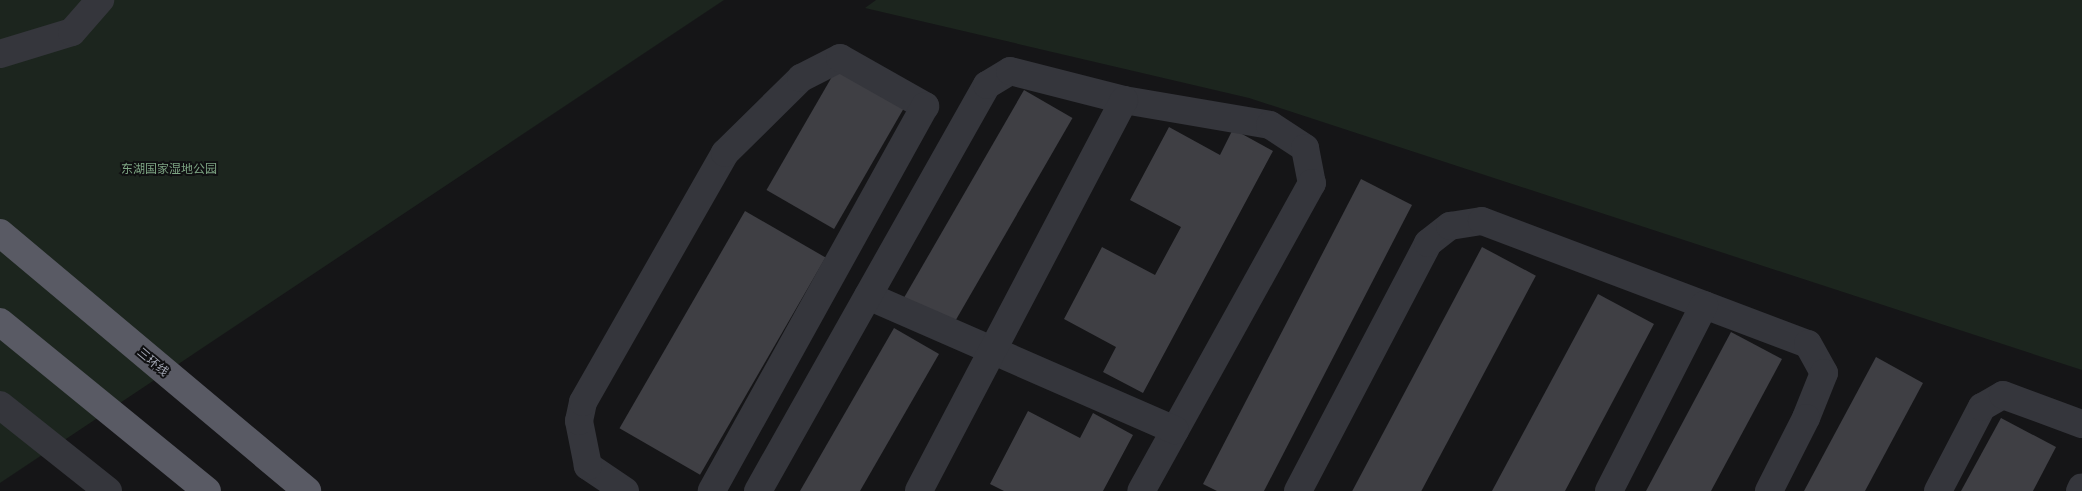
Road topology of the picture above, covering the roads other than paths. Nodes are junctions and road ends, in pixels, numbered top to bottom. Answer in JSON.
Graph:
{"nodes":[{"id":1,"x":100,"y":0,"type":"edge"},
{"id":2,"x":0,"y":54,"type":"edge"},
{"id":3,"x":1124,"y":100,"type":"junction"},
{"id":4,"x":0,"y":233,"type":"edge"},
{"id":5,"x":868,"y":296,"type":"junction"},
{"id":6,"x":1704,"y":305,"type":"junction"},
{"id":7,"x":0,"y":322,"type":"edge"},
{"id":8,"x":993,"y":350,"type":"junction"},
{"id":9,"x":0,"y":404,"type":"edge"},
{"id":10,"x":2082,"y":424,"type":"edge"},
{"id":11,"x":1175,"y":430,"type":"junction"},
{"id":12,"x":2082,"y":487,"type":"edge"},
{"id":13,"x":108,"y":491,"type":"edge"},
{"id":14,"x":207,"y":491,"type":"edge"},
{"id":15,"x":306,"y":491,"type":"edge"},
{"id":16,"x":625,"y":491,"type":"edge"},
{"id":17,"x":712,"y":491,"type":"edge"},
{"id":18,"x":758,"y":491,"type":"edge"},
{"id":19,"x":919,"y":491,"type":"edge"},
{"id":20,"x":1141,"y":491,"type":"edge"},
{"id":21,"x":1298,"y":491,"type":"edge"},
{"id":22,"x":1609,"y":491,"type":"edge"},
{"id":23,"x":1769,"y":491,"type":"edge"},
{"id":24,"x":1938,"y":491,"type":"edge"},
{"id":25,"x":2080,"y":491,"type":"edge"}],
"edges":[{"from":1,"to":2,"type":"street"},
{"from":3,"to":5,"type":"street"},
{"from":3,"to":8,"type":"street"},
{"from":3,"to":11,"type":"street"},
{"from":4,"to":15,"type":"highway","name":"三环线"},
{"from":5,"to":8,"type":"street"},
{"from":5,"to":18,"type":"street"},
{"from":6,"to":21,"type":"street"},
{"from":6,"to":22,"type":"street"},
{"from":6,"to":23,"type":"street"},
{"from":7,"to":14,"type":"highway"},
{"from":8,"to":11,"type":"street"},
{"from":8,"to":19,"type":"street"},
{"from":9,"to":13,"type":"street"},
{"from":10,"to":24,"type":"street"},
{"from":11,"to":20,"type":"street"},
{"from":12,"to":25,"type":"street"},
{"from":16,"to":17,"type":"street"}]}
